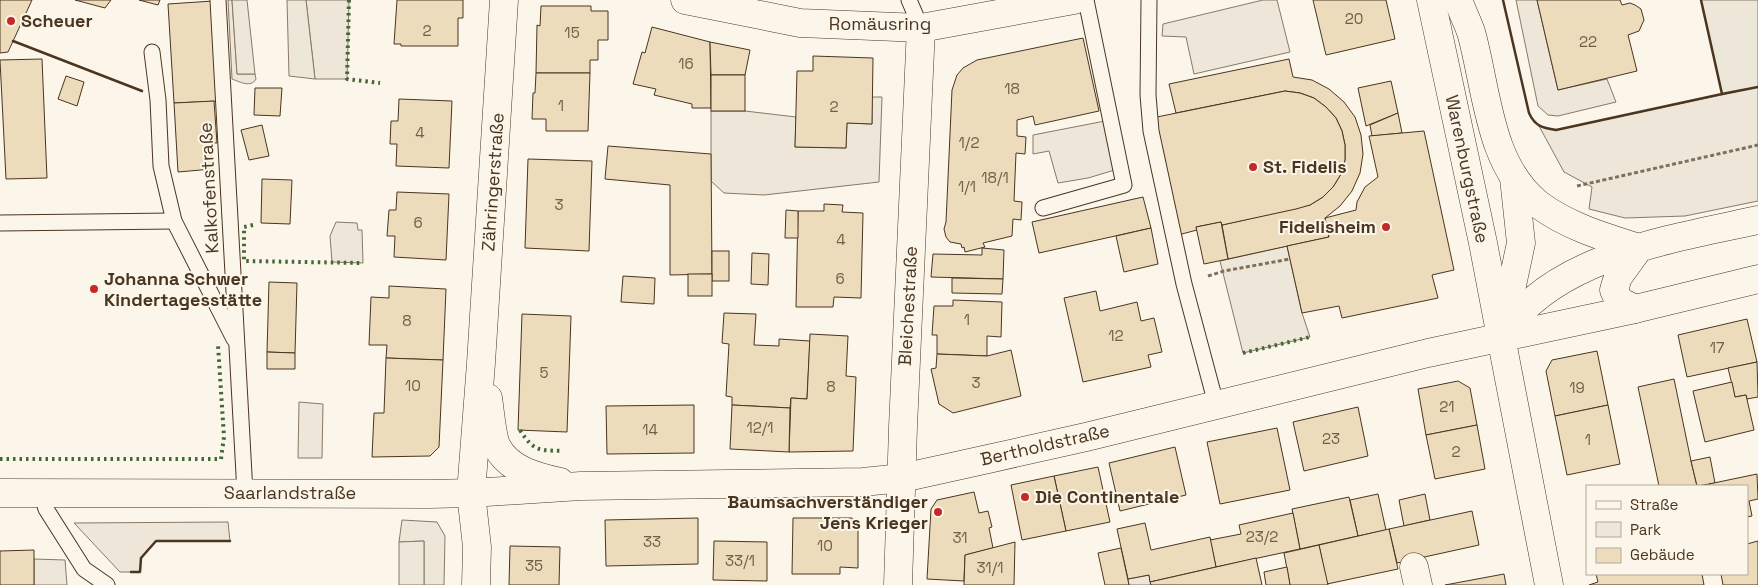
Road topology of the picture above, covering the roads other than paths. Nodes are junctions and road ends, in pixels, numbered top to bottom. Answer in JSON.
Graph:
{"nodes":[{"id":1,"x":218,"y":0,"type":"edge"},
{"id":2,"x":504,"y":0,"type":"edge"},
{"id":3,"x":685,"y":0,"type":"edge"},
{"id":4,"x":909,"y":0,"type":"edge"},
{"id":5,"x":1074,"y":0,"type":"edge"},
{"id":6,"x":1086,"y":0,"type":"edge"},
{"id":7,"x":1149,"y":0,"type":"edge"},
{"id":8,"x":1431,"y":0,"type":"edge"},
{"id":9,"x":1458,"y":0,"type":"edge"},
{"id":10,"x":921,"y":28,"type":"junction"},
{"id":11,"x":152,"y":52,"type":"dead end"},
{"id":12,"x":1514,"y":178,"type":"junction"},
{"id":13,"x":1043,"y":208,"type":"dead end"},
{"id":14,"x":1758,"y":220,"type":"edge"},
{"id":15,"x":174,"y":221,"type":"junction"},
{"id":16,"x":0,"y":223,"type":"edge"},
{"id":17,"x":1639,"y":248,"type":"junction"},
{"id":18,"x":1757,"y":283,"type":"edge"},
{"id":19,"x":1635,"y":309,"type":"junction"},
{"id":20,"x":1501,"y":338,"type":"junction"},
{"id":21,"x":236,"y":343,"type":"junction"},
{"id":22,"x":481,"y":363,"type":"junction"},
{"id":23,"x":1216,"y":404,"type":"junction"},
{"id":24,"x":902,"y":478,"type":"junction"},
{"id":25,"x":580,"y":486,"type":"junction"},
{"id":26,"x":0,"y":493,"type":"edge"},
{"id":27,"x":41,"y":493,"type":"junction"},
{"id":28,"x":245,"y":493,"type":"junction"},
{"id":29,"x":471,"y":493,"type":"junction"},
{"id":30,"x":107,"y":585,"type":"edge"},
{"id":31,"x":476,"y":585,"type":"edge"},
{"id":32,"x":898,"y":585,"type":"edge"},
{"id":33,"x":1548,"y":585,"type":"edge"}],
"edges":[{"from":1,"to":21,"type":"lane","name":"Kalkofenstraße"},
{"from":2,"to":22,"type":"main road","name":"Zähringerstraße"},
{"from":3,"to":10,"type":"main road","name":"Romäusring"},
{"from":4,"to":10,"type":"lane"},
{"from":5,"to":10,"type":"main road","name":"Romäusring"},
{"from":6,"to":13,"type":"lane"},
{"from":7,"to":23,"type":"lane"},
{"from":8,"to":20,"type":"main road","name":"Warenburgstraße"},
{"from":9,"to":12,"type":"main road","name":"Warenburgstraße"},
{"from":10,"to":24,"type":"main road","name":"Bleichestraße"},
{"from":11,"to":15,"type":"lane"},
{"from":12,"to":17,"type":"main road","name":"Warenburgstraße"},
{"from":12,"to":20,"type":"main road","name":"Warenburgstraße"},
{"from":14,"to":17,"type":"main road"},
{"from":15,"to":16,"type":"lane"},
{"from":15,"to":21,"type":"lane"},
{"from":17,"to":19,"type":"main road"},
{"from":17,"to":20,"type":"main road"},
{"from":18,"to":19,"type":"main road","name":"Bertholdstraße"},
{"from":19,"to":20,"type":"main road","name":"Bertholdstraße"},
{"from":20,"to":23,"type":"main road","name":"Bertholdstraße"},
{"from":20,"to":33,"type":"main road","name":"Warenburgstraße"},
{"from":21,"to":28,"type":"lane","name":"Kalkofenstraße"},
{"from":22,"to":25,"type":"main road","name":"Zähringerstraße"},
{"from":22,"to":29,"type":"main road","name":"Zähringerstraße"},
{"from":23,"to":24,"type":"main road","name":"Bertholdstraße"},
{"from":24,"to":25,"type":"main road","name":"Bertholdstraße"},
{"from":24,"to":32,"type":"main road","name":"Bleichestraße"},
{"from":25,"to":29,"type":"main road","name":"Saarlandstraße"},
{"from":26,"to":27,"type":"main road","name":"Saarlandstraße"},
{"from":27,"to":28,"type":"main road","name":"Saarlandstraße"},
{"from":27,"to":30,"type":"lane"},
{"from":28,"to":29,"type":"main road","name":"Saarlandstraße"},
{"from":29,"to":31,"type":"main road","name":"Zähringerstraße"}]}
